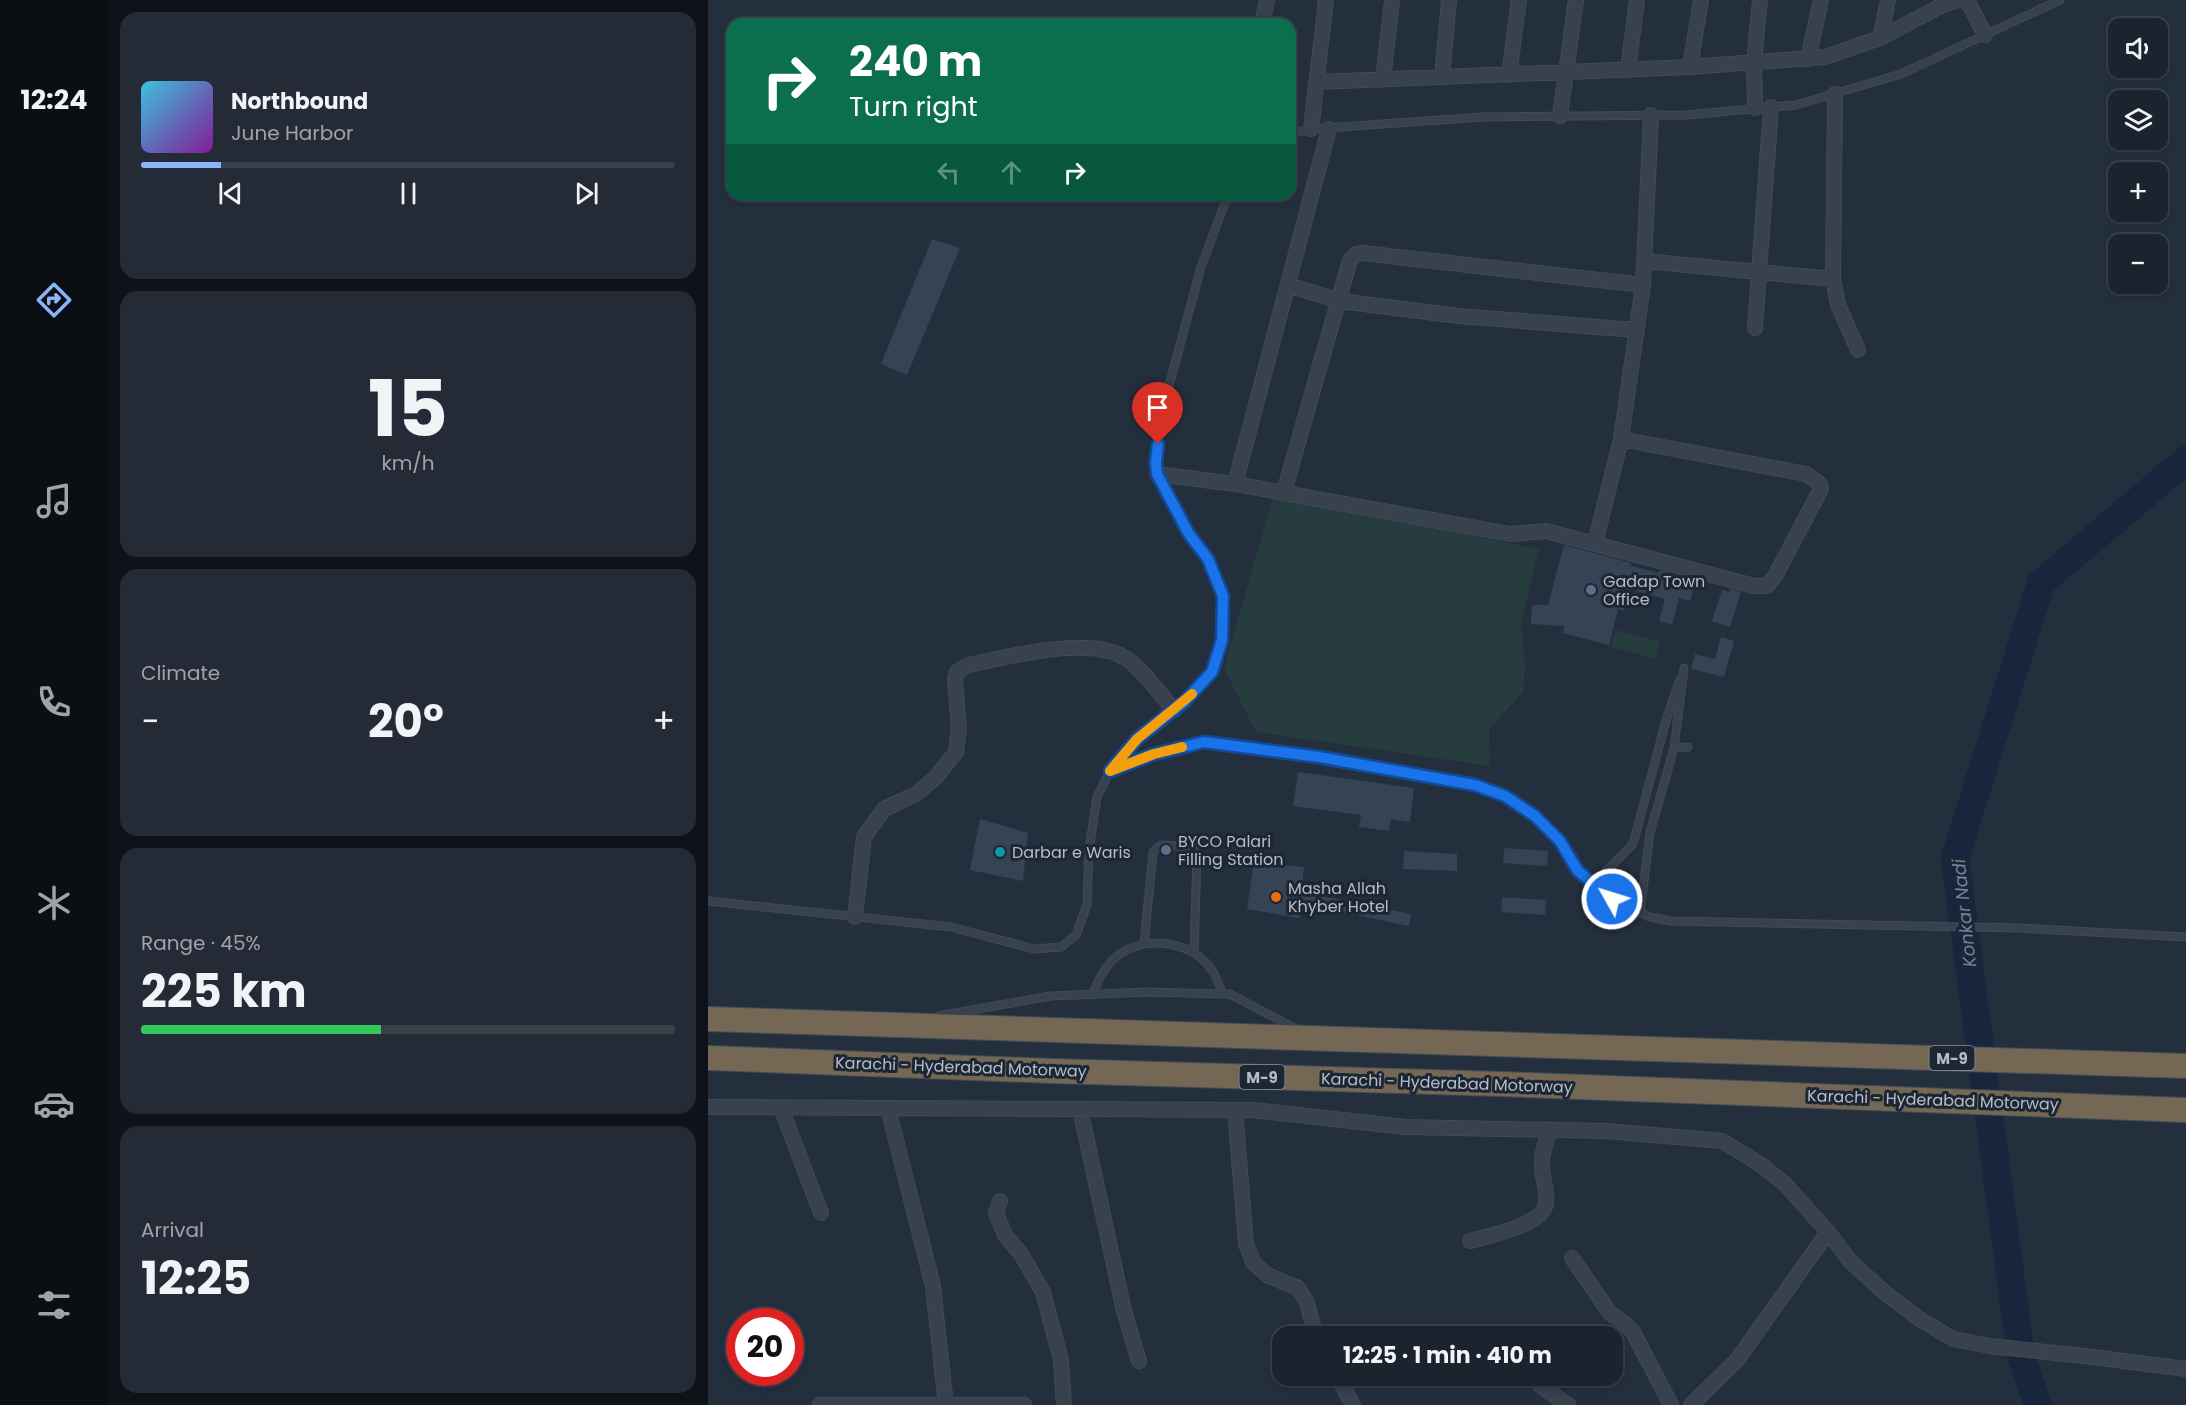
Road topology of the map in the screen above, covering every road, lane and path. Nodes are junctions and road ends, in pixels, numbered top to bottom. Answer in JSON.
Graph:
{"nodes":[{"id":1,"x":1267,"y":0,"type":"edge"},
{"id":2,"x":1326,"y":0,"type":"edge"},
{"id":3,"x":1392,"y":0,"type":"edge"},
{"id":4,"x":1449,"y":0,"type":"edge"},
{"id":5,"x":1519,"y":0,"type":"edge"},
{"id":6,"x":1576,"y":0,"type":"edge"},
{"id":7,"x":1637,"y":0,"type":"edge"},
{"id":8,"x":1701,"y":0,"type":"edge"},
{"id":9,"x":1760,"y":0,"type":"edge"},
{"id":10,"x":1821,"y":0,"type":"edge"},
{"id":11,"x":1888,"y":0,"type":"edge"},
{"id":12,"x":1958,"y":0,"type":"edge"},
{"id":13,"x":1964,"y":0,"type":"edge"},
{"id":14,"x":2060,"y":0,"type":"edge"},
{"id":15,"x":1263,"y":18,"type":"edge"},
{"id":16,"x":1985,"y":35,"type":"junction"},
{"id":17,"x":1881,"y":38,"type":"junction"},
{"id":18,"x":1808,"y":59,"type":"junction"},
{"id":19,"x":1754,"y":62,"type":"junction"},
{"id":20,"x":1690,"y":67,"type":"junction"},
{"id":21,"x":1628,"y":70,"type":"junction"},
{"id":22,"x":1566,"y":72,"type":"junction"},
{"id":23,"x":1509,"y":75,"type":"junction"},
{"id":24,"x":1442,"y":78,"type":"junction"},
{"id":25,"x":1383,"y":80,"type":"junction"},
{"id":26,"x":1316,"y":82,"type":"junction"},
{"id":27,"x":1835,"y":94,"type":"junction"},
{"id":28,"x":1771,"y":107,"type":"junction"},
{"id":29,"x":1755,"y":108,"type":"junction"},
{"id":30,"x":1651,"y":115,"type":"junction"},
{"id":31,"x":1560,"y":116,"type":"junction"},
{"id":32,"x":1311,"y":129,"type":"junction"},
{"id":33,"x":1329,"y":129,"type":"junction"},
{"id":34,"x":1296,"y":132,"type":"edge"},
{"id":35,"x":1226,"y":201,"type":"edge"},
{"id":36,"x":1644,"y":261,"type":"junction"},
{"id":37,"x":1757,"y":272,"type":"junction"},
{"id":38,"x":1833,"y":279,"type":"junction"},
{"id":39,"x":1288,"y":285,"type":"junction"},
{"id":40,"x":1643,"y":285,"type":"junction"},
{"id":41,"x":1340,"y":301,"type":"junction"},
{"id":42,"x":1755,"y":328,"type":"dead end"},
{"id":43,"x":1636,"y":330,"type":"junction"},
{"id":44,"x":1858,"y":350,"type":"dead end"},
{"id":45,"x":1621,"y":439,"type":"junction"},
{"id":46,"x":1157,"y":474,"type":"junction"},
{"id":47,"x":1235,"y":484,"type":"junction"},
{"id":48,"x":1284,"y":492,"type":"junction"},
{"id":49,"x":1595,"y":543,"type":"junction"},
{"id":50,"x":1174,"y":710,"type":"junction"},
{"id":51,"x":1688,"y":747,"type":"dead end"},
{"id":52,"x":1674,"y":748,"type":"junction"},
{"id":53,"x":1110,"y":771,"type":"junction"},
{"id":54,"x":1593,"y":884,"type":"junction"},
{"id":55,"x":708,"y":901,"type":"edge"},
{"id":56,"x":1640,"y":913,"type":"junction"},
{"id":57,"x":855,"y":917,"type":"junction"},
{"id":58,"x":2186,"y":937,"type":"edge"},
{"id":59,"x":1144,"y":944,"type":"junction"},
{"id":60,"x":1194,"y":953,"type":"junction"},
{"id":61,"x":1092,"y":994,"type":"junction"},
{"id":62,"x":1223,"y":994,"type":"junction"},
{"id":63,"x":935,"y":1016,"type":"dead end"},
{"id":64,"x":924,"y":1018,"type":"dead end"},
{"id":65,"x":708,"y":1019,"type":"edge"},
{"id":66,"x":889,"y":1025,"type":"junction"},
{"id":67,"x":1313,"y":1038,"type":"junction"},
{"id":68,"x":708,"y":1058,"type":"edge"},
{"id":69,"x":2186,"y":1066,"type":"edge"},
{"id":70,"x":708,"y":1107,"type":"edge"},
{"id":71,"x":781,"y":1108,"type":"junction"},
{"id":72,"x":888,"y":1108,"type":"junction"},
{"id":73,"x":1080,"y":1109,"type":"junction"},
{"id":74,"x":1235,"y":1110,"type":"junction"},
{"id":75,"x":2186,"y":1110,"type":"edge"},
{"id":76,"x":1550,"y":1130,"type":"junction"},
{"id":77,"x":1000,"y":1201,"type":"dead end"},
{"id":78,"x":821,"y":1213,"type":"dead end"},
{"id":79,"x":1828,"y":1232,"type":"junction"},
{"id":80,"x":1470,"y":1241,"type":"dead end"},
{"id":81,"x":1572,"y":1258,"type":"dead end"},
{"id":82,"x":1313,"y":1326,"type":"edge"},
{"id":83,"x":1139,"y":1361,"type":"dead end"},
{"id":84,"x":2186,"y":1369,"type":"edge"},
{"id":85,"x":1343,"y":1386,"type":"edge"},
{"id":86,"x":1541,"y":1386,"type":"edge"},
{"id":87,"x":820,"y":1405,"type":"edge"},
{"id":88,"x":946,"y":1405,"type":"edge"},
{"id":89,"x":1024,"y":1405,"type":"edge"},
{"id":90,"x":1064,"y":1405,"type":"edge"},
{"id":91,"x":1353,"y":1405,"type":"edge"},
{"id":92,"x":1568,"y":1405,"type":"edge"},
{"id":93,"x":1671,"y":1405,"type":"edge"},
{"id":94,"x":1691,"y":1405,"type":"edge"}],
"edges":[{"from":1,"to":15,"type":"street"},
{"from":2,"to":26,"type":"street"},
{"from":3,"to":25,"type":"street"},
{"from":4,"to":24,"type":"street"},
{"from":5,"to":23,"type":"street"},
{"from":6,"to":22,"type":"street"},
{"from":7,"to":21,"type":"street"},
{"from":8,"to":20,"type":"street"},
{"from":9,"to":19,"type":"street"},
{"from":10,"to":18,"type":"street"},
{"from":11,"to":17,"type":"street"},
{"from":12,"to":17,"type":"street"},
{"from":13,"to":16,"type":"street"},
{"from":14,"to":16,"type":"lane"},
{"from":16,"to":27,"type":"lane"},
{"from":17,"to":18,"type":"street"},
{"from":18,"to":19,"type":"street"},
{"from":19,"to":20,"type":"street"},
{"from":19,"to":29,"type":"street"},
{"from":20,"to":21,"type":"street"},
{"from":21,"to":22,"type":"street"},
{"from":22,"to":23,"type":"street"},
{"from":22,"to":31,"type":"street"},
{"from":23,"to":24,"type":"street"},
{"from":24,"to":25,"type":"street"},
{"from":25,"to":26,"type":"street"},
{"from":26,"to":32,"type":"street"},
{"from":27,"to":28,"type":"lane"},
{"from":27,"to":38,"type":"street"},
{"from":28,"to":29,"type":"lane"},
{"from":28,"to":37,"type":"street"},
{"from":29,"to":30,"type":"lane"},
{"from":30,"to":31,"type":"lane"},
{"from":30,"to":36,"type":"street"},
{"from":31,"to":33,"type":"lane"},
{"from":32,"to":33,"type":"lane"},
{"from":32,"to":34,"type":"lane"},
{"from":33,"to":39,"type":"street"},
{"from":35,"to":46,"type":"lane"},
{"from":36,"to":37,"type":"street"},
{"from":36,"to":40,"type":"street"},
{"from":37,"to":38,"type":"street"},
{"from":37,"to":42,"type":"street"},
{"from":38,"to":44,"type":"street"},
{"from":39,"to":41,"type":"street"},
{"from":39,"to":47,"type":"street"},
{"from":40,"to":41,"type":"street"},
{"from":40,"to":43,"type":"street"},
{"from":41,"to":43,"type":"street"},
{"from":41,"to":48,"type":"street"},
{"from":43,"to":45,"type":"street"},
{"from":45,"to":49,"type":"street"},
{"from":45,"to":49,"type":"street"},
{"from":46,"to":47,"type":"street"},
{"from":46,"to":50,"type":"lane"},
{"from":47,"to":48,"type":"street"},
{"from":48,"to":49,"type":"street"},
{"from":50,"to":53,"type":"lane"},
{"from":50,"to":57,"type":"street"},
{"from":51,"to":52,"type":"lane"},
{"from":52,"to":54,"type":"lane"},
{"from":52,"to":56,"type":"lane"},
{"from":53,"to":54,"type":"lane"},
{"from":53,"to":57,"type":"lane"},
{"from":54,"to":56,"type":"lane"},
{"from":55,"to":57,"type":"lane"},
{"from":56,"to":58,"type":"lane"},
{"from":59,"to":60,"type":"lane"},
{"from":59,"to":60,"type":"lane"},
{"from":59,"to":61,"type":"lane"},
{"from":60,"to":62,"type":"lane"},
{"from":61,"to":62,"type":"lane"},
{"from":61,"to":63,"type":"lane"},
{"from":62,"to":67,"type":"lane"},
{"from":64,"to":66,"type":"lane"},
{"from":65,"to":66,"type":"highway","number":"M-9"},
{"from":66,"to":67,"type":"highway","number":"M-9"},
{"from":67,"to":69,"type":"highway","number":"M-9"},
{"from":68,"to":75,"type":"highway","name":"Karachi - Hyderabad Motorway","number":"M-9"},
{"from":70,"to":71,"type":"street"},
{"from":71,"to":72,"type":"street"},
{"from":71,"to":78,"type":"street"},
{"from":72,"to":73,"type":"street"},
{"from":72,"to":88,"type":"street"},
{"from":73,"to":74,"type":"street"},
{"from":73,"to":83,"type":"street"},
{"from":74,"to":76,"type":"street"},
{"from":74,"to":82,"type":"street"},
{"from":76,"to":79,"type":"street"},
{"from":76,"to":80,"type":"street"},
{"from":77,"to":90,"type":"street"},
{"from":79,"to":84,"type":"street"},
{"from":79,"to":94,"type":"street"},
{"from":81,"to":93,"type":"street"},
{"from":85,"to":91,"type":"street"},
{"from":86,"to":92,"type":"street"},
{"from":87,"to":88,"type":"street"},
{"from":88,"to":89,"type":"street"}]}
